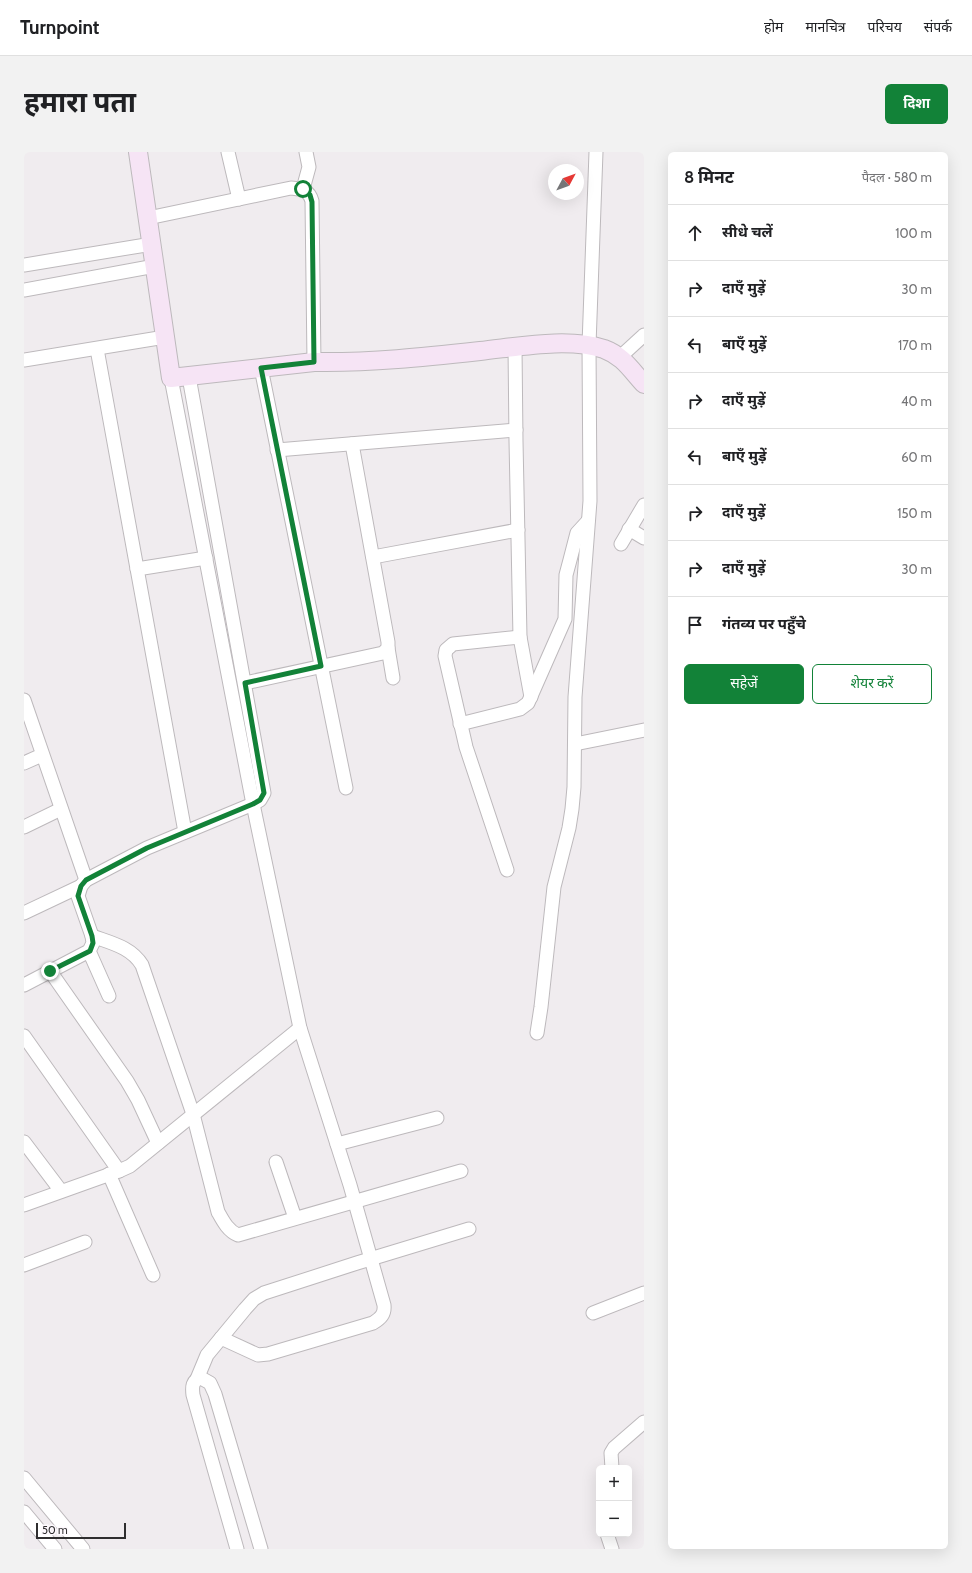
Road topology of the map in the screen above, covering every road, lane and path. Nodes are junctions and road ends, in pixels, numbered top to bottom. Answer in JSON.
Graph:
{"nodes":[{"id":1,"x":138,"y":152,"type":"edge"},
{"id":2,"x":228,"y":152,"type":"edge"},
{"id":3,"x":306,"y":152,"type":"edge"},
{"id":4,"x":596,"y":152,"type":"edge"},
{"id":5,"x":303,"y":189,"type":"junction"},
{"id":6,"x":239,"y":199,"type":"junction"},
{"id":7,"x":148,"y":218,"type":"junction"},
{"id":8,"x":152,"y":244,"type":"junction"},
{"id":9,"x":24,"y":265,"type":"edge"},
{"id":10,"x":155,"y":266,"type":"junction"},
{"id":11,"x":24,"y":290,"type":"edge"},
{"id":12,"x":644,"y":335,"type":"edge"},
{"id":13,"x":165,"y":337,"type":"junction"},
{"id":14,"x":589,"y":345,"type":"junction"},
{"id":15,"x":515,"y":347,"type":"junction"},
{"id":16,"x":97,"y":349,"type":"junction"},
{"id":17,"x":620,"y":357,"type":"junction"},
{"id":18,"x":24,"y":360,"type":"edge"},
{"id":19,"x":314,"y":362,"type":"junction"},
{"id":20,"x":261,"y":368,"type":"junction"},
{"id":21,"x":189,"y":377,"type":"junction"},
{"id":22,"x":171,"y":378,"type":"junction"},
{"id":23,"x":644,"y":384,"type":"edge"},
{"id":24,"x":516,"y":430,"type":"junction"},
{"id":25,"x":352,"y":444,"type":"junction"},
{"id":26,"x":277,"y":450,"type":"junction"},
{"id":27,"x":644,"y":505,"type":"edge"},
{"id":28,"x":213,"y":509,"type":"junction"},
{"id":29,"x":197,"y":510,"type":"junction"},
{"id":30,"x":588,"y":521,"type":"junction"},
{"id":31,"x":629,"y":529,"type":"junction"},
{"id":32,"x":518,"y":530,"type":"junction"},
{"id":33,"x":644,"y":538,"type":"edge"},
{"id":34,"x":621,"y":544,"type":"dead end"},
{"id":35,"x":373,"y":557,"type":"junction"},
{"id":36,"x":206,"y":558,"type":"junction"},
{"id":37,"x":137,"y":569,"type":"junction"},
{"id":38,"x":520,"y":637,"type":"junction"},
{"id":39,"x":388,"y":648,"type":"junction"},
{"id":40,"x":321,"y":666,"type":"junction"},
{"id":41,"x":393,"y":678,"type":"dead end"},
{"id":42,"x":245,"y":683,"type":"junction"},
{"id":43,"x":531,"y":697,"type":"junction"},
{"id":44,"x":25,"y":704,"type":"edge"},
{"id":45,"x":460,"y":724,"type":"junction"},
{"id":46,"x":644,"y":730,"type":"edge"},
{"id":47,"x":575,"y":744,"type":"junction"},
{"id":48,"x":42,"y":755,"type":"junction"},
{"id":49,"x":24,"y":763,"type":"edge"},
{"id":50,"x":346,"y":788,"type":"dead end"},
{"id":51,"x":253,"y":804,"type":"junction"},
{"id":52,"x":61,"y":808,"type":"junction"},
{"id":53,"x":24,"y":827,"type":"edge"},
{"id":54,"x":185,"y":832,"type":"junction"},
{"id":55,"x":507,"y":870,"type":"dead end"},
{"id":56,"x":83,"y":883,"type":"junction"},
{"id":57,"x":24,"y":913,"type":"edge"},
{"id":58,"x":92,"y":936,"type":"junction"},
{"id":59,"x":90,"y":951,"type":"junction"},
{"id":60,"x":50,"y":971,"type":"junction"},
{"id":61,"x":24,"y":985,"type":"edge"},
{"id":62,"x":109,"y":996,"type":"dead end"},
{"id":63,"x":300,"y":1028,"type":"junction"},
{"id":64,"x":537,"y":1033,"type":"dead end"},
{"id":65,"x":24,"y":1036,"type":"edge"},
{"id":66,"x":193,"y":1114,"type":"junction"},
{"id":67,"x":437,"y":1118,"type":"dead end"},
{"id":68,"x":24,"y":1142,"type":"edge"},
{"id":69,"x":158,"y":1144,"type":"junction"},
{"id":70,"x":337,"y":1144,"type":"junction"},
{"id":71,"x":276,"y":1162,"type":"dead end"},
{"id":72,"x":461,"y":1172,"type":"dead end"},
{"id":73,"x":114,"y":1173,"type":"junction"},
{"id":74,"x":61,"y":1191,"type":"junction"},
{"id":75,"x":355,"y":1202,"type":"junction"},
{"id":76,"x":24,"y":1205,"type":"edge"},
{"id":77,"x":296,"y":1218,"type":"junction"},
{"id":78,"x":469,"y":1229,"type":"dead end"},
{"id":79,"x":85,"y":1242,"type":"dead end"},
{"id":80,"x":371,"y":1259,"type":"junction"},
{"id":81,"x":24,"y":1266,"type":"edge"},
{"id":82,"x":154,"y":1275,"type":"dead end"},
{"id":83,"x":644,"y":1293,"type":"edge"},
{"id":84,"x":594,"y":1313,"type":"dead end"},
{"id":85,"x":221,"y":1338,"type":"junction"},
{"id":86,"x":197,"y":1379,"type":"junction"},
{"id":87,"x":644,"y":1422,"type":"edge"},
{"id":88,"x":612,"y":1465,"type":"edge"},
{"id":89,"x":24,"y":1478,"type":"edge"},
{"id":90,"x":24,"y":1512,"type":"edge"},
{"id":91,"x":608,"y":1537,"type":"edge"},
{"id":92,"x":55,"y":1549,"type":"edge"},
{"id":93,"x":83,"y":1549,"type":"edge"},
{"id":94,"x":237,"y":1549,"type":"edge"},
{"id":95,"x":261,"y":1549,"type":"edge"},
{"id":96,"x":612,"y":1549,"type":"edge"}],
"edges":[{"from":1,"to":7,"type":"street"},
{"from":2,"to":6,"type":"street"},
{"from":3,"to":5,"type":"street"},
{"from":4,"to":14,"type":"street"},
{"from":5,"to":6,"type":"street"},
{"from":5,"to":19,"type":"street"},
{"from":6,"to":7,"type":"street"},
{"from":7,"to":8,"type":"street"},
{"from":8,"to":9,"type":"street"},
{"from":8,"to":10,"type":"street"},
{"from":10,"to":11,"type":"street"},
{"from":10,"to":13,"type":"street"},
{"from":12,"to":17,"type":"street"},
{"from":13,"to":16,"type":"street"},
{"from":13,"to":22,"type":"street"},
{"from":14,"to":15,"type":"street"},
{"from":14,"to":17,"type":"street"},
{"from":14,"to":30,"type":"street"},
{"from":15,"to":19,"type":"street"},
{"from":15,"to":24,"type":"street"},
{"from":16,"to":18,"type":"street"},
{"from":16,"to":37,"type":"street"},
{"from":17,"to":23,"type":"street"},
{"from":19,"to":20,"type":"street"},
{"from":20,"to":21,"type":"street"},
{"from":20,"to":26,"type":"street"},
{"from":21,"to":22,"type":"street"},
{"from":21,"to":28,"type":"street"},
{"from":22,"to":29,"type":"street"},
{"from":24,"to":25,"type":"street"},
{"from":24,"to":32,"type":"street"},
{"from":25,"to":26,"type":"street"},
{"from":25,"to":35,"type":"street"},
{"from":26,"to":40,"type":"street"},
{"from":27,"to":31,"type":"street"},
{"from":28,"to":29,"type":"street"},
{"from":28,"to":42,"type":"street"},
{"from":29,"to":36,"type":"street"},
{"from":30,"to":43,"type":"street"},
{"from":30,"to":47,"type":"street"},
{"from":31,"to":33,"type":"street"},
{"from":31,"to":34,"type":"street"},
{"from":32,"to":35,"type":"street"},
{"from":32,"to":38,"type":"street"},
{"from":35,"to":39,"type":"street"},
{"from":36,"to":37,"type":"street"},
{"from":36,"to":51,"type":"street"},
{"from":37,"to":54,"type":"street"},
{"from":38,"to":43,"type":"street"},
{"from":38,"to":45,"type":"street"},
{"from":39,"to":40,"type":"street"},
{"from":39,"to":41,"type":"street"},
{"from":40,"to":42,"type":"street"},
{"from":40,"to":50,"type":"street"},
{"from":42,"to":51,"type":"street"},
{"from":43,"to":45,"type":"street"},
{"from":44,"to":48,"type":"street"},
{"from":45,"to":55,"type":"street"},
{"from":46,"to":47,"type":"street"},
{"from":47,"to":64,"type":"street"},
{"from":48,"to":49,"type":"street"},
{"from":48,"to":52,"type":"street"},
{"from":51,"to":54,"type":"street"},
{"from":51,"to":63,"type":"street"},
{"from":52,"to":53,"type":"street"},
{"from":52,"to":56,"type":"street"},
{"from":54,"to":56,"type":"street"},
{"from":56,"to":57,"type":"street"},
{"from":56,"to":58,"type":"street"},
{"from":58,"to":59,"type":"street"},
{"from":58,"to":66,"type":"street"},
{"from":59,"to":60,"type":"street"},
{"from":59,"to":62,"type":"street"},
{"from":60,"to":61,"type":"street"},
{"from":60,"to":69,"type":"street"},
{"from":63,"to":66,"type":"street"},
{"from":63,"to":70,"type":"street"},
{"from":65,"to":73,"type":"street"},
{"from":66,"to":69,"type":"street"},
{"from":66,"to":77,"type":"street"},
{"from":67,"to":70,"type":"street"},
{"from":68,"to":74,"type":"street"},
{"from":69,"to":73,"type":"street"},
{"from":70,"to":75,"type":"street"},
{"from":71,"to":77,"type":"street"},
{"from":72,"to":75,"type":"street"},
{"from":73,"to":74,"type":"street"},
{"from":73,"to":82,"type":"street"},
{"from":74,"to":76,"type":"street"},
{"from":75,"to":77,"type":"street"},
{"from":75,"to":80,"type":"street"},
{"from":78,"to":80,"type":"street"},
{"from":79,"to":81,"type":"street"},
{"from":80,"to":85,"type":"street"},
{"from":80,"to":85,"type":"street"},
{"from":83,"to":84,"type":"street"},
{"from":85,"to":86,"type":"street"},
{"from":86,"to":94,"type":"street"},
{"from":86,"to":95,"type":"street"},
{"from":87,"to":88,"type":"street"},
{"from":89,"to":93,"type":"street"},
{"from":90,"to":92,"type":"street"},
{"from":91,"to":96,"type":"street"}]}
